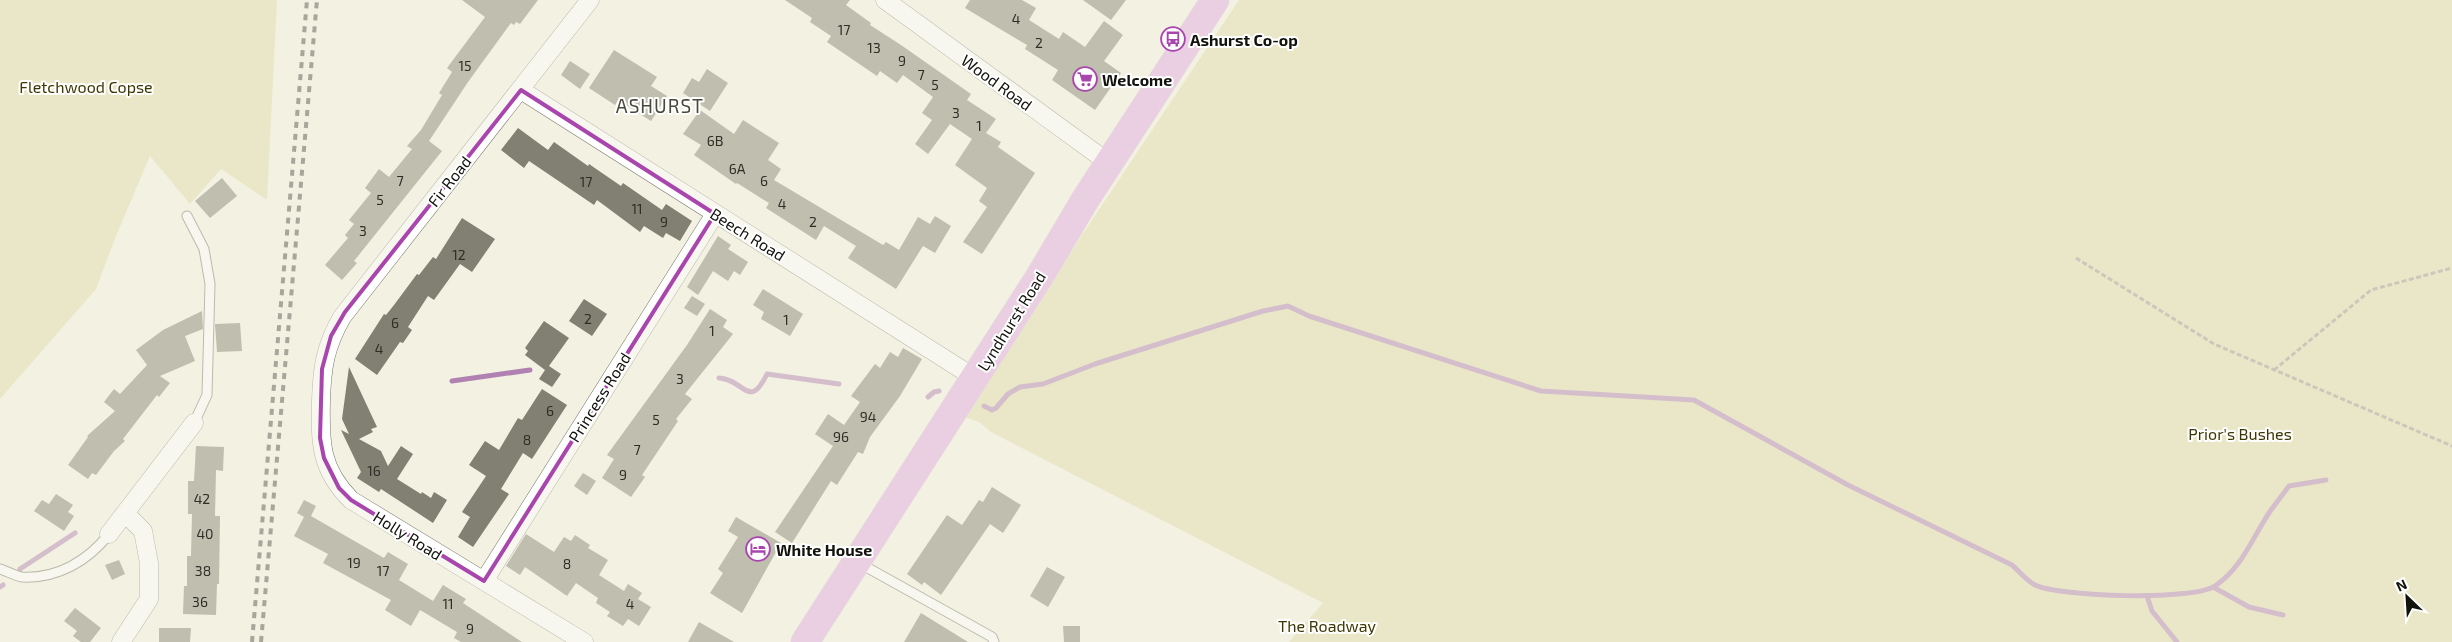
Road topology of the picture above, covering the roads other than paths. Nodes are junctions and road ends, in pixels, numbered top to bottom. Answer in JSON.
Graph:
{"nodes":[{"id":1,"x":590,"y":0,"type":"edge"},
{"id":2,"x":885,"y":0,"type":"edge"},
{"id":3,"x":1215,"y":0,"type":"edge"},
{"id":4,"x":521,"y":90,"type":"junction"},
{"id":5,"x":1109,"y":163,"type":"junction"},
{"id":6,"x":715,"y":214,"type":"junction"},
{"id":7,"x":186,"y":216,"type":"dead end"},
{"id":8,"x":322,"y":369,"type":"joint"},
{"id":9,"x":975,"y":378,"type":"junction"},
{"id":10,"x":194,"y":423,"type":"joint"},
{"id":11,"x":126,"y":514,"type":"junction"},
{"id":12,"x":109,"y":534,"type":"joint"},
{"id":13,"x":856,"y":562,"type":"junction"},
{"id":14,"x":0,"y":568,"type":"edge"},
{"id":15,"x":484,"y":581,"type":"junction"},
{"id":16,"x":120,"y":642,"type":"edge"},
{"id":17,"x":584,"y":642,"type":"edge"},
{"id":18,"x":805,"y":642,"type":"edge"},
{"id":19,"x":994,"y":642,"type":"edge"}],
"edges":[{"from":1,"to":4,"type":"street","name":"Fir Road"},
{"from":2,"to":5,"type":"street","name":"Wood Road"},
{"from":3,"to":5,"type":"main road","name":"Lyndhurst Road"},
{"from":4,"to":6,"type":"street","name":"Beech Road"},
{"from":4,"to":8,"type":"street","name":"Fir Road"},
{"from":5,"to":9,"type":"main road","name":"Lyndhurst Road"},
{"from":6,"to":9,"type":"street","name":"Beech Road"},
{"from":6,"to":15,"type":"street","name":"Princess Road"},
{"from":7,"to":10,"type":"lane"},
{"from":8,"to":15,"type":"street","name":"Holly Road"},
{"from":9,"to":13,"type":"main road","name":"Lyndhurst Road"},
{"from":10,"to":11,"type":"street"},
{"from":11,"to":12,"type":"street"},
{"from":11,"to":16,"type":"street"},
{"from":12,"to":14,"type":"lane"},
{"from":13,"to":18,"type":"main road","name":"Lyndhurst Road"},
{"from":13,"to":19,"type":"lane"},
{"from":15,"to":17,"type":"street","name":"Holly Road"}]}
